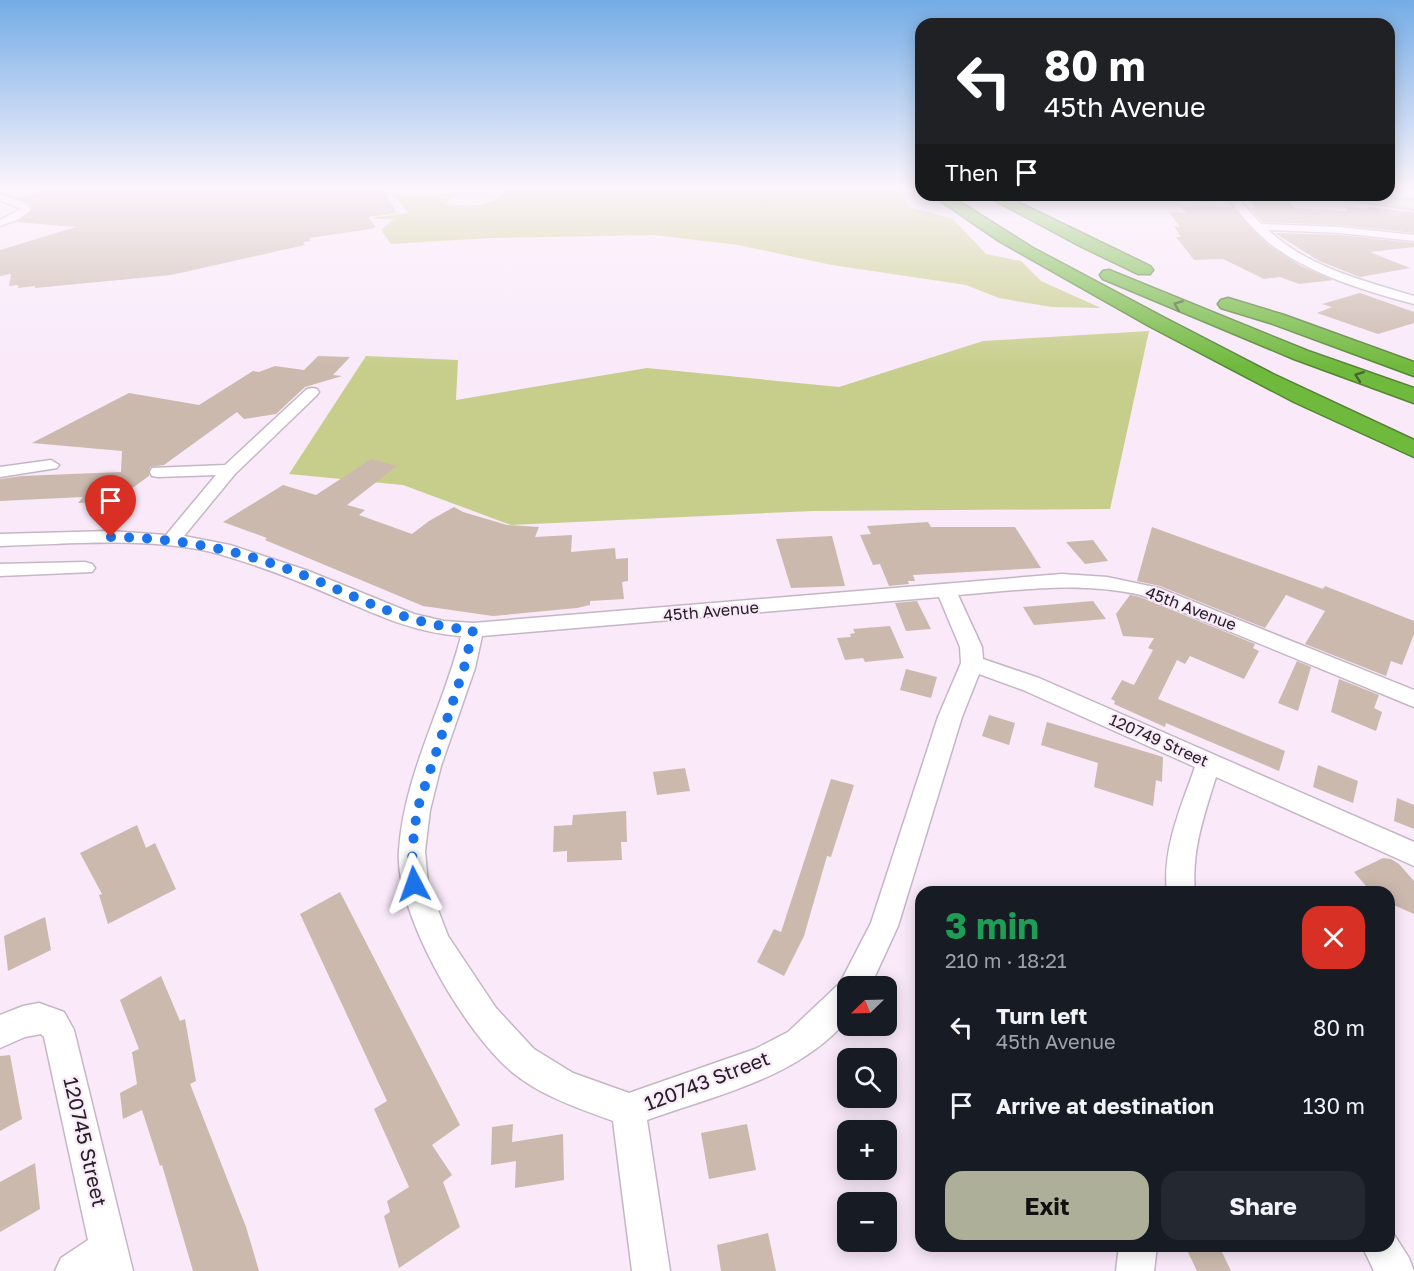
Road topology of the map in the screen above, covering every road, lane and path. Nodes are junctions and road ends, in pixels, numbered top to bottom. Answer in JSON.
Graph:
{"nodes":[{"id":1,"x":1025,"y":248,"type":"edge"},
{"id":2,"x":1056,"y":248,"type":"edge"},
{"id":3,"x":1098,"y":248,"type":"edge"},
{"id":4,"x":1286,"y":248,"type":"edge"},
{"id":5,"x":1041,"y":258,"type":"junction"},
{"id":6,"x":1162,"y":278,"type":"dead end"},
{"id":7,"x":1414,"y":300,"type":"edge"},
{"id":8,"x":1414,"y":369,"type":"edge"},
{"id":9,"x":1414,"y":376,"type":"edge"},
{"id":10,"x":312,"y":392,"type":"dead end"},
{"id":11,"x":1414,"y":396,"type":"edge"},
{"id":12,"x":1414,"y":428,"type":"edge"},
{"id":13,"x":1414,"y":449,"type":"edge"},
{"id":14,"x":51,"y":465,"type":"dead end"},
{"id":15,"x":229,"y":470,"type":"junction"},
{"id":16,"x":0,"y":472,"type":"edge"},
{"id":17,"x":158,"y":472,"type":"dead end"},
{"id":18,"x":172,"y":539,"type":"junction"},
{"id":19,"x":0,"y":540,"type":"edge"},
{"id":20,"x":85,"y":568,"type":"dead end"},
{"id":21,"x":0,"y":570,"type":"edge"},
{"id":22,"x":946,"y":591,"type":"junction"},
{"id":23,"x":473,"y":630,"type":"junction"},
{"id":24,"x":972,"y":663,"type":"junction"},
{"id":25,"x":1414,"y":699,"type":"edge"},
{"id":26,"x":1209,"y":761,"type":"junction"},
{"id":27,"x":1414,"y":854,"type":"edge"},
{"id":28,"x":1180,"y":886,"type":"edge"},
{"id":29,"x":859,"y":976,"type":"edge"},
{"id":30,"x":837,"y":1008,"type":"edge"},
{"id":31,"x":0,"y":1032,"type":"edge"},
{"id":32,"x":629,"y":1110,"type":"junction"},
{"id":33,"x":1137,"y":1252,"type":"edge"},
{"id":34,"x":1384,"y":1252,"type":"edge"},
{"id":35,"x":111,"y":1259,"type":"edge"},
{"id":36,"x":74,"y":1271,"type":"edge"},
{"id":37,"x":651,"y":1271,"type":"edge"},
{"id":38,"x":1136,"y":1271,"type":"edge"},
{"id":39,"x":1396,"y":1271,"type":"edge"}],
"edges":[{"from":1,"to":5,"type":"highway"},
{"from":11,"to":2,"type":"highway","one_way":true},
{"from":3,"to":6,"type":"highway"},
{"from":4,"to":7,"type":"street"},
{"from":5,"to":12,"type":"highway"},
{"from":5,"to":13,"type":"highway"},
{"from":8,"to":9,"type":"highway"},
{"from":10,"to":15,"type":"street"},
{"from":14,"to":16,"type":"street"},
{"from":15,"to":17,"type":"street"},
{"from":15,"to":18,"type":"street"},
{"from":18,"to":19,"type":"street","name":"45th Avenue"},
{"from":18,"to":23,"type":"street","name":"45th Avenue"},
{"from":20,"to":21,"type":"street"},
{"from":22,"to":23,"type":"street","name":"45th Avenue"},
{"from":22,"to":24,"type":"street"},
{"from":22,"to":25,"type":"street","name":"45th Avenue"},
{"from":23,"to":32,"type":"street","name":"120743 Street"},
{"from":24,"to":26,"type":"street","name":"120749 Street"},
{"from":24,"to":29,"type":"street"},
{"from":26,"to":27,"type":"street","name":"120749 Street"},
{"from":26,"to":28,"type":"street"},
{"from":30,"to":32,"type":"street","name":"120743 Street"},
{"from":31,"to":35,"type":"street","name":"120745 Street"},
{"from":32,"to":37,"type":"street"},
{"from":33,"to":38,"type":"street"},
{"from":34,"to":39,"type":"street"},
{"from":35,"to":36,"type":"street"}]}
